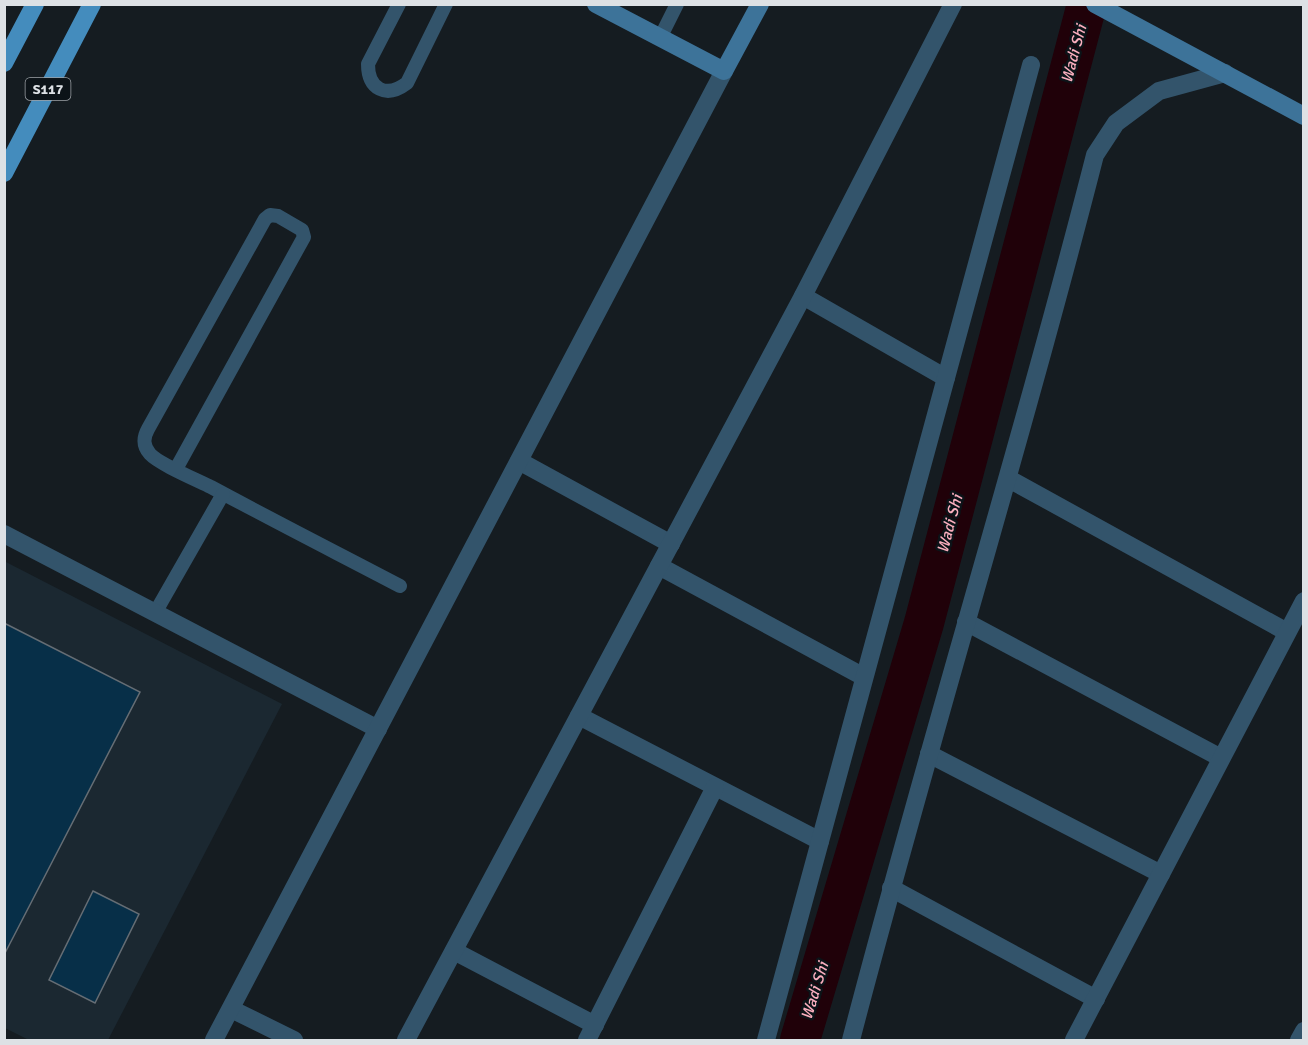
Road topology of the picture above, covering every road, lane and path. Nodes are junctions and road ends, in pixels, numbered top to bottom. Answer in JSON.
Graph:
{"nodes":[{"id":1,"x":35,"y":4,"type":"edge"},
{"id":2,"x":92,"y":4,"type":"edge"},
{"id":3,"x":399,"y":4,"type":"edge"},
{"id":4,"x":446,"y":4,"type":"edge"},
{"id":5,"x":596,"y":4,"type":"edge"},
{"id":6,"x":677,"y":4,"type":"edge"},
{"id":7,"x":760,"y":4,"type":"edge"},
{"id":8,"x":952,"y":4,"type":"edge"},
{"id":9,"x":1095,"y":4,"type":"edge"},
{"id":10,"x":660,"y":38,"type":"junction"},
{"id":11,"x":4,"y":63,"type":"edge"},
{"id":12,"x":1031,"y":65,"type":"dead end"},
{"id":13,"x":724,"y":71,"type":"junction"},
{"id":14,"x":1225,"y":73,"type":"junction"},
{"id":15,"x":1304,"y":116,"type":"edge"},
{"id":16,"x":4,"y":173,"type":"edge"},
{"id":17,"x":803,"y":296,"type":"junction"},
{"id":18,"x":946,"y":378,"type":"junction"},
{"id":19,"x":519,"y":461,"type":"junction"},
{"id":20,"x":177,"y":469,"type":"junction"},
{"id":21,"x":1009,"y":479,"type":"junction"},
{"id":22,"x":223,"y":494,"type":"junction"},
{"id":23,"x":4,"y":534,"type":"edge"},
{"id":24,"x":671,"y":544,"type":"junction"},
{"id":25,"x":659,"y":566,"type":"junction"},
{"id":26,"x":400,"y":586,"type":"dead end"},
{"id":27,"x":1304,"y":601,"type":"edge"},
{"id":28,"x":155,"y":613,"type":"junction"},
{"id":29,"x":966,"y":622,"type":"junction"},
{"id":30,"x":1287,"y":632,"type":"junction"},
{"id":31,"x":864,"y":677,"type":"junction"},
{"id":32,"x":579,"y":716,"type":"junction"},
{"id":33,"x":378,"y":729,"type":"junction"},
{"id":34,"x":929,"y":754,"type":"junction"},
{"id":35,"x":1221,"y":758,"type":"junction"},
{"id":36,"x":715,"y":787,"type":"junction"},
{"id":37,"x":820,"y":842,"type":"junction"},
{"id":38,"x":1161,"y":874,"type":"junction"},
{"id":39,"x":891,"y":888,"type":"junction"},
{"id":40,"x":454,"y":951,"type":"junction"},
{"id":41,"x":1096,"y":999,"type":"junction"},
{"id":42,"x":231,"y":1009,"type":"junction"},
{"id":43,"x":1304,"y":1031,"type":"edge"},
{"id":44,"x":591,"y":1033,"type":"edge"},
{"id":45,"x":214,"y":1041,"type":"edge"},
{"id":46,"x":294,"y":1041,"type":"edge"},
{"id":47,"x":406,"y":1041,"type":"edge"},
{"id":48,"x":766,"y":1041,"type":"edge"},
{"id":49,"x":851,"y":1041,"type":"edge"},
{"id":50,"x":1074,"y":1041,"type":"edge"},
{"id":51,"x":1299,"y":1041,"type":"edge"}],
"edges":[{"from":1,"to":11,"type":"main road"},
{"from":2,"to":16,"type":"main road","number":"S117"},
{"from":3,"to":4,"type":"lane"},
{"from":5,"to":10,"type":"street"},
{"from":6,"to":10,"type":"lane"},
{"from":7,"to":13,"type":"street"},
{"from":8,"to":17,"type":"street"},
{"from":9,"to":14,"type":"street"},
{"from":10,"to":13,"type":"street"},
{"from":12,"to":18,"type":"street"},
{"from":13,"to":19,"type":"street"},
{"from":14,"to":15,"type":"street"},
{"from":14,"to":21,"type":"street"},
{"from":17,"to":18,"type":"street"},
{"from":17,"to":24,"type":"street"},
{"from":18,"to":31,"type":"street"},
{"from":19,"to":24,"type":"street"},
{"from":19,"to":33,"type":"street"},
{"from":20,"to":20,"type":"lane"},
{"from":20,"to":22,"type":"lane"},
{"from":21,"to":29,"type":"street"},
{"from":21,"to":30,"type":"street"},
{"from":22,"to":26,"type":"lane"},
{"from":22,"to":28,"type":"lane"},
{"from":23,"to":28,"type":"street"},
{"from":24,"to":25,"type":"street"},
{"from":25,"to":31,"type":"street"},
{"from":25,"to":32,"type":"street"},
{"from":27,"to":30,"type":"street"},
{"from":28,"to":33,"type":"street"},
{"from":29,"to":34,"type":"street"},
{"from":29,"to":35,"type":"street"},
{"from":30,"to":35,"type":"street"},
{"from":31,"to":37,"type":"street"},
{"from":32,"to":36,"type":"street"},
{"from":32,"to":40,"type":"street"},
{"from":33,"to":42,"type":"street"},
{"from":34,"to":38,"type":"street"},
{"from":34,"to":39,"type":"street"},
{"from":35,"to":38,"type":"street"},
{"from":36,"to":37,"type":"street"},
{"from":36,"to":44,"type":"street"},
{"from":37,"to":48,"type":"street"},
{"from":38,"to":41,"type":"street"},
{"from":39,"to":41,"type":"street"},
{"from":39,"to":49,"type":"street"},
{"from":40,"to":44,"type":"street"},
{"from":40,"to":47,"type":"street"},
{"from":41,"to":50,"type":"street"},
{"from":42,"to":45,"type":"street"},
{"from":42,"to":46,"type":"street"},
{"from":43,"to":51,"type":"street"}]}
